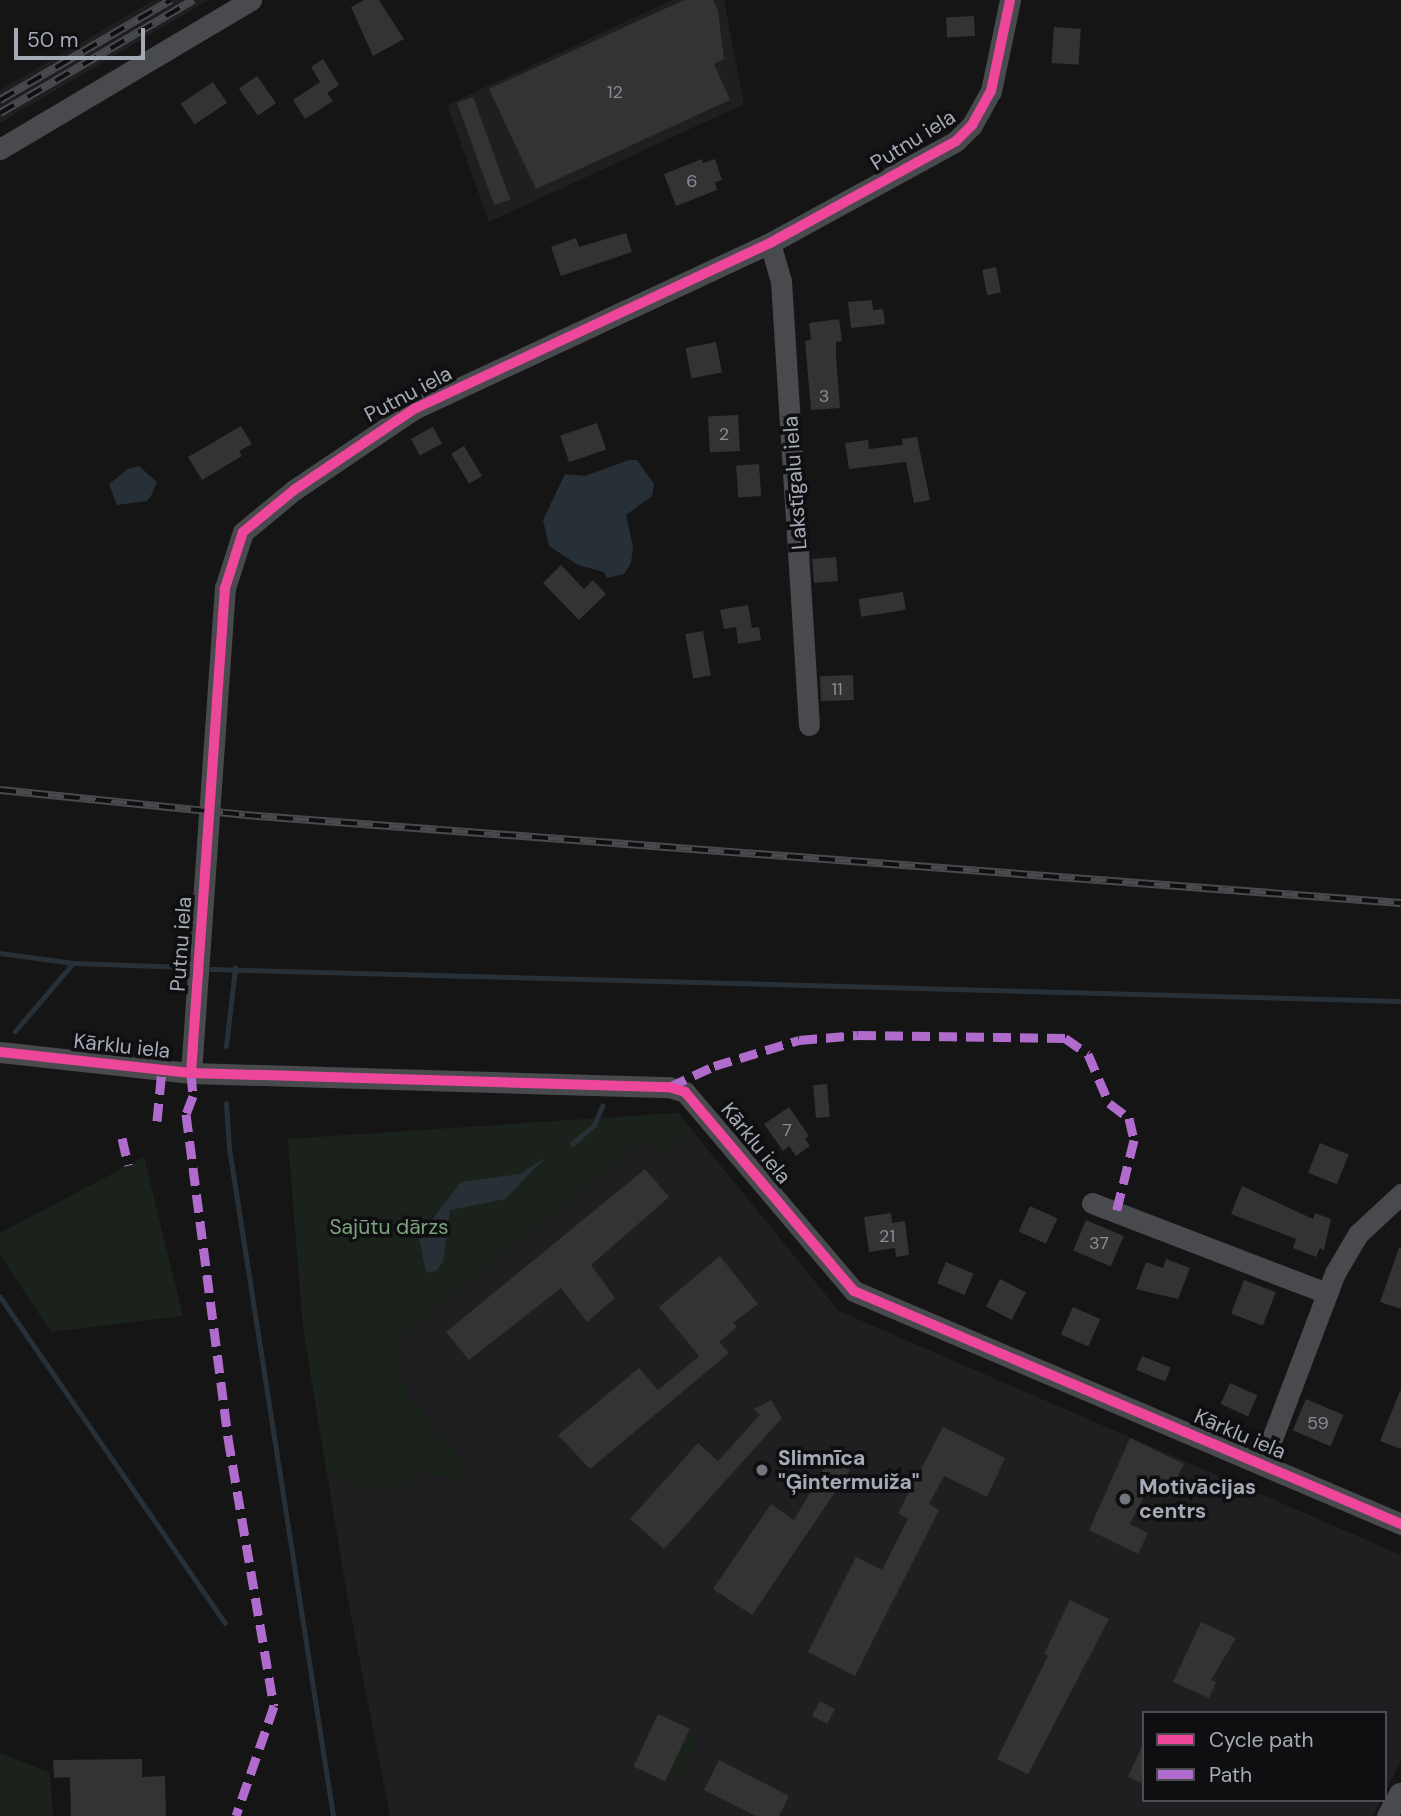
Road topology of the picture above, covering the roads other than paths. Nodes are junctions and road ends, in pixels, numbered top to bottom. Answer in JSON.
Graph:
{"nodes":[{"id":1,"x":251,"y":0,"type":"edge"},
{"id":2,"x":1010,"y":0,"type":"edge"},
{"id":3,"x":0,"y":149,"type":"edge"},
{"id":4,"x":770,"y":243,"type":"junction"},
{"id":5,"x":808,"y":725,"type":"dead end"},
{"id":6,"x":0,"y":1052,"type":"edge"},
{"id":7,"x":191,"y":1073,"type":"junction"},
{"id":8,"x":1401,"y":1194,"type":"edge"},
{"id":9,"x":1092,"y":1203,"type":"dead end"},
{"id":10,"x":1326,"y":1293,"type":"junction"},
{"id":11,"x":1262,"y":1465,"type":"junction"},
{"id":12,"x":1401,"y":1524,"type":"edge"},
{"id":13,"x":1399,"y":1793,"type":"edge"},
{"id":14,"x":1388,"y":1816,"type":"edge"}],
"edges":[{"from":1,"to":3,"type":"street"},
{"from":2,"to":4,"type":"street","name":"Putnu iela"},
{"from":4,"to":5,"type":"street","name":"Lakstīgalu iela"},
{"from":4,"to":7,"type":"street","name":"Putnu iela"},
{"from":6,"to":7,"type":"street","name":"Kārklu iela"},
{"from":7,"to":11,"type":"street","name":"Kārklu iela"},
{"from":8,"to":10,"type":"street"},
{"from":9,"to":10,"type":"street"},
{"from":10,"to":11,"type":"street"},
{"from":11,"to":12,"type":"street","name":"Kārklu iela"},
{"from":13,"to":14,"type":"street"}]}
